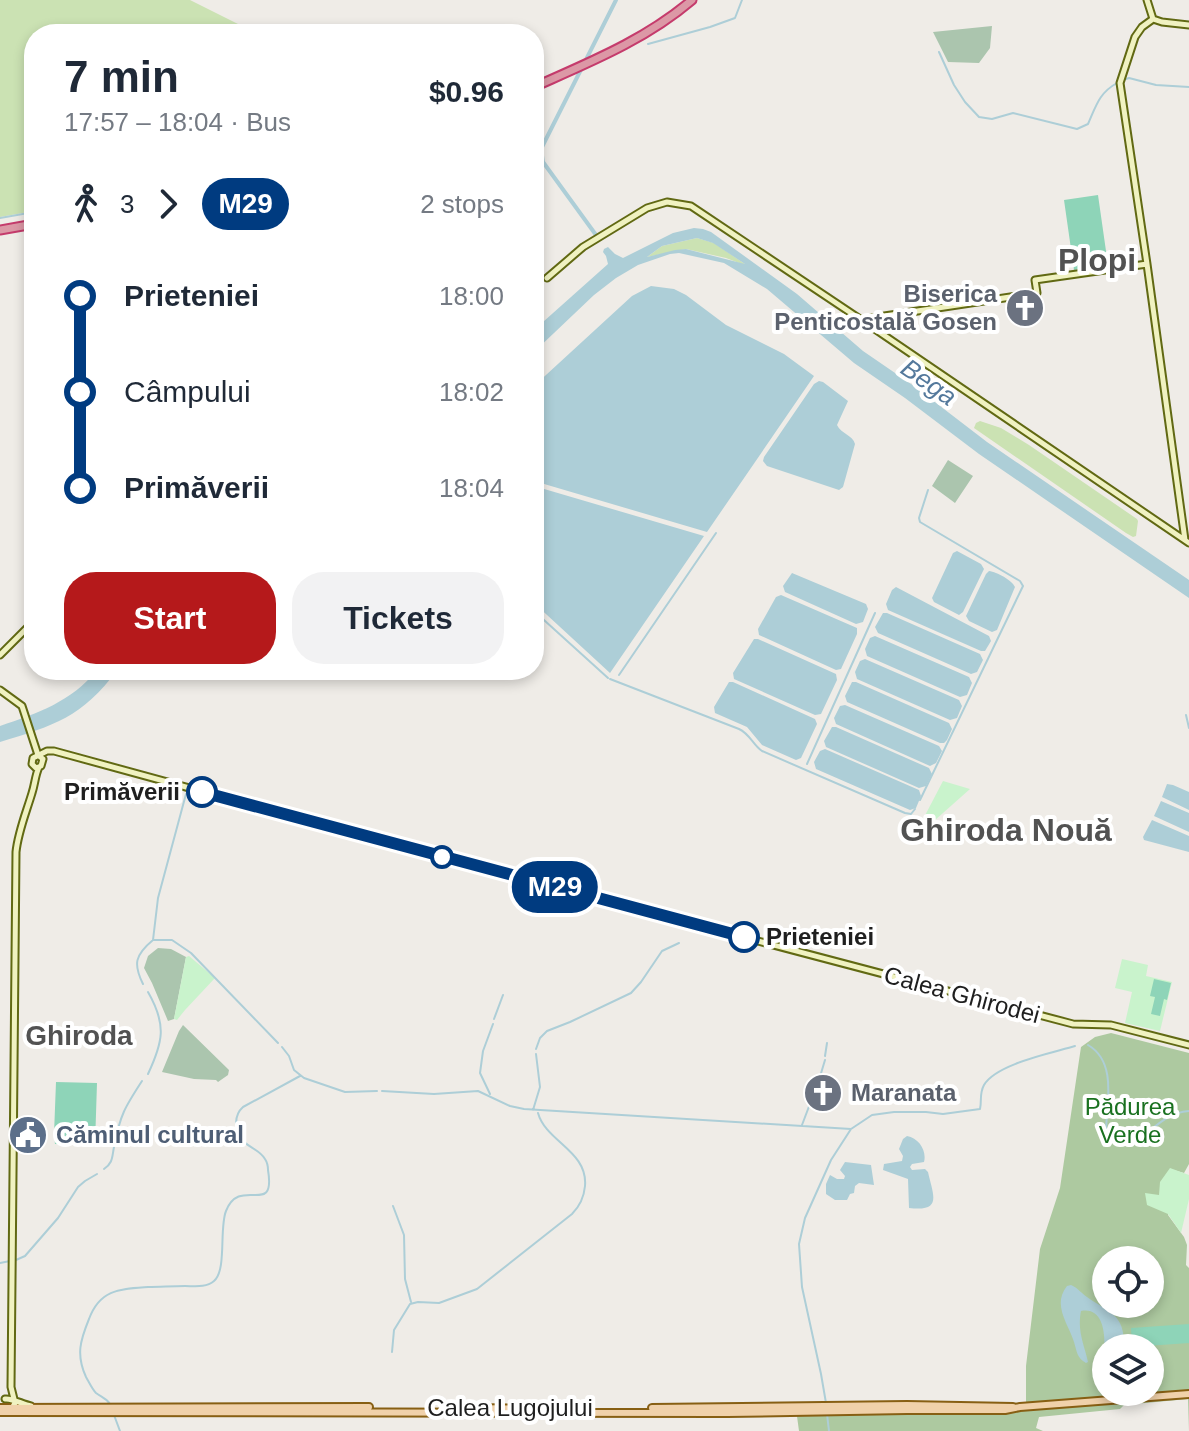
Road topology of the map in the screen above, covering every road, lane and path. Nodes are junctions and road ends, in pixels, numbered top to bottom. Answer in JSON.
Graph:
{"nodes":[{"id":1,"x":692,"y":0,"type":"edge"},
{"id":2,"x":1147,"y":0,"type":"edge"},
{"id":3,"x":1153,"y":19,"type":"junction"},
{"id":4,"x":1189,"y":25,"type":"edge"},
{"id":5,"x":544,"y":83,"type":"edge"},
{"id":6,"x":24,"y":226,"type":"edge"},
{"id":7,"x":0,"y":230,"type":"edge"},
{"id":8,"x":1147,"y":264,"type":"junction"},
{"id":9,"x":547,"y":278,"type":"dead end"},
{"id":10,"x":863,"y":321,"type":"junction"},
{"id":11,"x":1187,"y":542,"type":"edge"},
{"id":12,"x":24,"y":631,"type":"edge"},
{"id":13,"x":0,"y":655,"type":"edge"},
{"id":14,"x":0,"y":690,"type":"edge"},
{"id":15,"x":39,"y":757,"type":"junction"},
{"id":16,"x":36,"y":767,"type":"junction"},
{"id":17,"x":1189,"y":1045,"type":"edge"},
{"id":18,"x":11,"y":1387,"type":"junction"},
{"id":19,"x":1189,"y":1394,"type":"edge"},
{"id":20,"x":14,"y":1405,"type":"junction"},
{"id":21,"x":1,"y":1407,"type":"edge"},
{"id":22,"x":1023,"y":1407,"type":"junction"}],
"edges":[{"from":1,"to":5,"type":"highway"},
{"from":2,"to":3,"type":"street"},
{"from":3,"to":4,"type":"street"},
{"from":3,"to":8,"type":"street"},
{"from":6,"to":7,"type":"highway"},
{"from":8,"to":10,"type":"street"},
{"from":8,"to":11,"type":"street"},
{"from":9,"to":10,"type":"street"},
{"from":10,"to":11,"type":"street"},
{"from":12,"to":13,"type":"street"},
{"from":14,"to":15,"type":"street"},
{"from":15,"to":16,"type":"street"},
{"from":15,"to":16,"type":"street"},
{"from":15,"to":17,"type":"street","name":"Calea Ghirodei"},
{"from":16,"to":18,"type":"street"},
{"from":18,"to":20,"type":"street"},
{"from":18,"to":21,"type":"street"},
{"from":19,"to":22,"type":"main road"},
{"from":20,"to":21,"type":"main road","name":"Calea Lugojului"},
{"from":20,"to":22,"type":"main road","name":"Calea Lugojului"},
{"from":21,"to":22,"type":"main road","name":"Calea Lugojului"}]}
